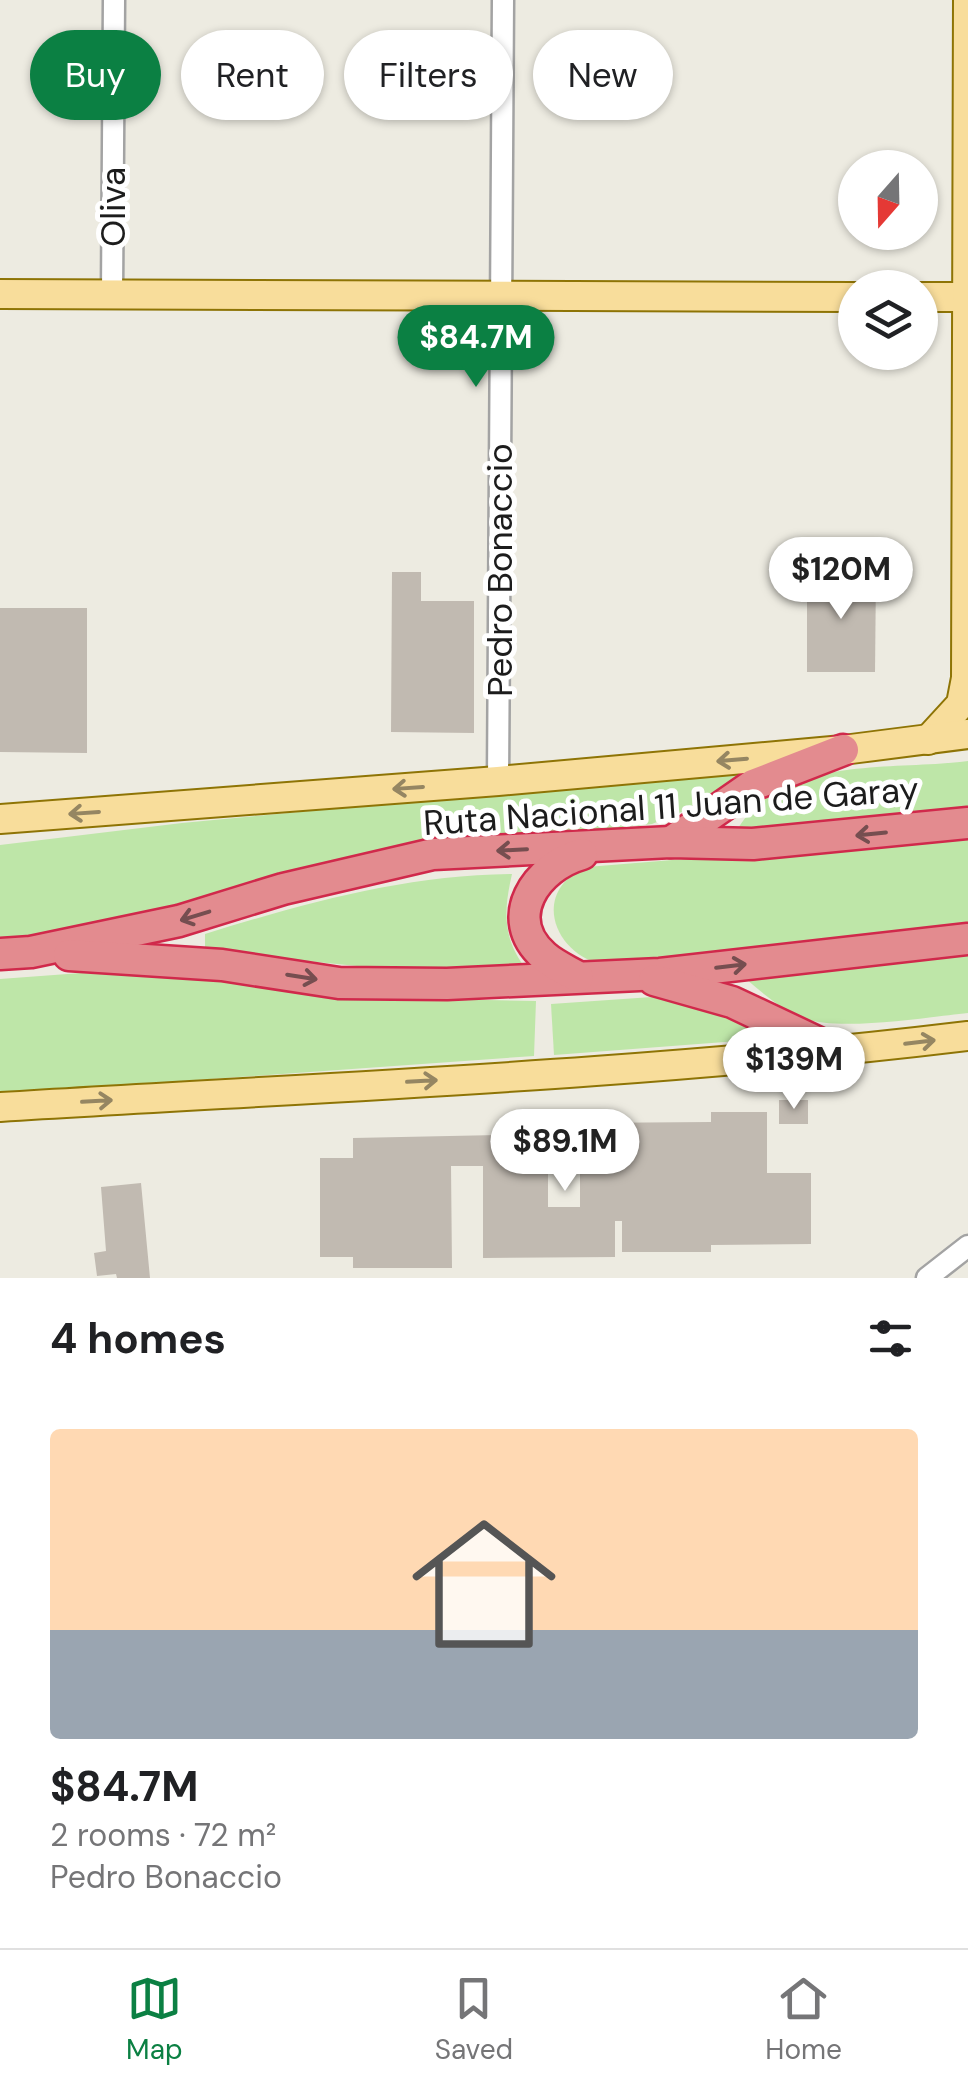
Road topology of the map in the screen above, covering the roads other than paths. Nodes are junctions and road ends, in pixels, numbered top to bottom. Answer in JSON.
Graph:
{"nodes":[{"id":1,"x":114,"y":0,"type":"edge"},
{"id":2,"x":503,"y":0,"type":"edge"},
{"id":3,"x":968,"y":0,"type":"edge"},
{"id":4,"x":0,"y":294,"type":"edge"},
{"id":5,"x":112,"y":294,"type":"junction"},
{"id":6,"x":502,"y":296,"type":"junction"},
{"id":7,"x":838,"y":297,"type":"edge"},
{"id":8,"x":938,"y":297,"type":"edge"},
{"id":9,"x":968,"y":298,"type":"edge"},
{"id":10,"x":968,"y":734,"type":"edge"},
{"id":11,"x":928,"y":740,"type":"junction"},
{"id":12,"x":844,"y":750,"type":"junction"},
{"id":13,"x":498,"y":781,"type":"junction"},
{"id":14,"x":0,"y":819,"type":"edge"},
{"id":15,"x":968,"y":824,"type":"edge"},
{"id":16,"x":671,"y":842,"type":"junction"},
{"id":17,"x":614,"y":845,"type":"junction"},
{"id":18,"x":968,"y":938,"type":"edge"},
{"id":19,"x":31,"y":952,"type":"junction"},
{"id":20,"x":0,"y":954,"type":"edge"},
{"id":21,"x":636,"y":975,"type":"junction"},
{"id":22,"x":578,"y":978,"type":"junction"},
{"id":23,"x":968,"y":1036,"type":"edge"},
{"id":24,"x":838,"y":1052,"type":"junction"},
{"id":25,"x":0,"y":1107,"type":"edge"},
{"id":26,"x":968,"y":1246,"type":"edge"},
{"id":27,"x":927,"y":1278,"type":"edge"}],
"edges":[{"from":1,"to":5,"type":"street","name":"Oliva"},
{"from":2,"to":6,"type":"street","name":"Pedro Bonaccio"},
{"from":3,"to":9,"type":"main road"},
{"from":4,"to":5,"type":"main road"},
{"from":5,"to":6,"type":"main road"},
{"from":6,"to":7,"type":"main road"},
{"from":6,"to":13,"type":"street","name":"Pedro Bonaccio"},
{"from":8,"to":9,"type":"main road"},
{"from":9,"to":11,"type":"main road"},
{"from":10,"to":11,"type":"main road"},
{"from":11,"to":12,"type":"main road"},
{"from":12,"to":13,"type":"main road","one_way":true},
{"from":12,"to":16,"type":"highway"},
{"from":13,"to":14,"type":"main road","one_way":true},
{"from":15,"to":16,"type":"highway","name":"Ruta Nacional 11 Juan de Garay","one_way":true},
{"from":16,"to":17,"type":"highway","name":"Ruta Nacional 11 Juan de Garay"},
{"from":17,"to":19,"type":"highway","name":"Ruta Nacional 11 Juan de Garay","one_way":true},
{"from":17,"to":22,"type":"highway"},
{"from":21,"to":18,"type":"highway","name":"Ruta Nacional 11 Juan de Garay","one_way":true},
{"from":19,"to":20,"type":"highway","name":"Ruta Nacional 11 Juan de Garay"},
{"from":19,"to":22,"type":"highway","name":"Ruta Nacional 11 Juan de Garay","one_way":true},
{"from":21,"to":22,"type":"highway","name":"Ruta Nacional 11 Juan de Garay"},
{"from":21,"to":24,"type":"highway"},
{"from":24,"to":23,"type":"main road","one_way":true},
{"from":25,"to":24,"type":"main road","one_way":true},
{"from":26,"to":27,"type":"street"}]}
